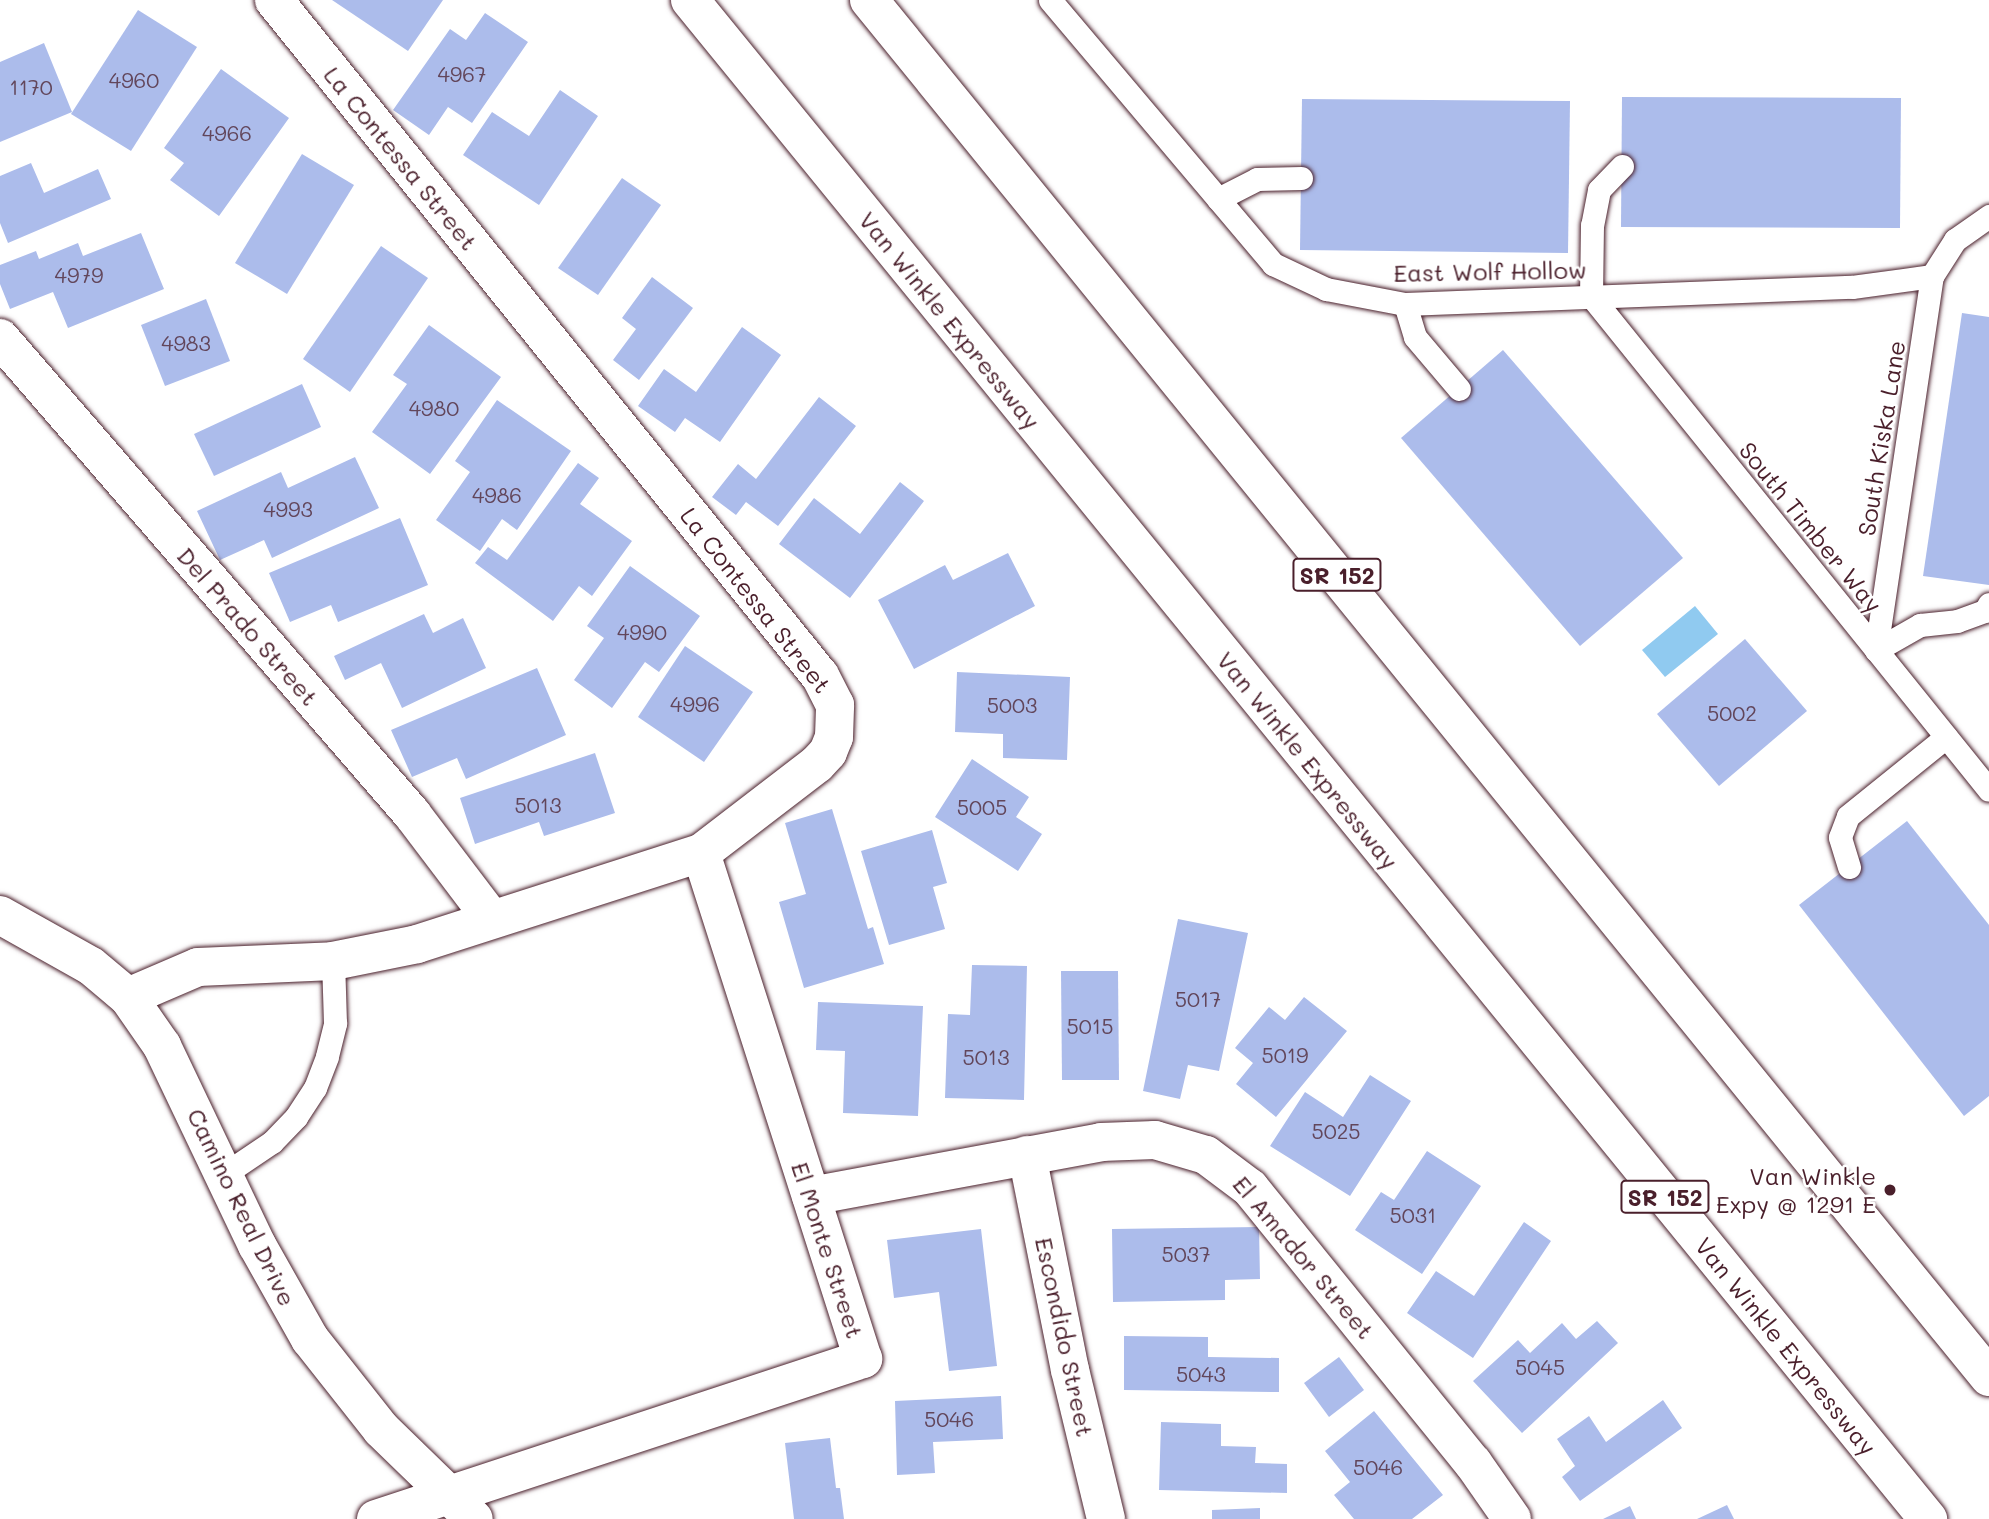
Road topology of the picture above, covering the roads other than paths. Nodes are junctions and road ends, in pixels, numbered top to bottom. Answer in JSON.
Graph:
{"nodes":[{"id":1,"x":274,"y":0,"type":"edge"},
{"id":2,"x":690,"y":0,"type":"edge"},
{"id":3,"x":869,"y":0,"type":"edge"},
{"id":4,"x":1050,"y":0,"type":"edge"},
{"id":5,"x":1622,"y":166,"type":"dead end"},
{"id":6,"x":1301,"y":178,"type":"dead end"},
{"id":7,"x":1218,"y":199,"type":"junction"},
{"id":8,"x":1989,"y":216,"type":"edge"},
{"id":9,"x":1932,"y":276,"type":"junction"},
{"id":10,"x":1591,"y":296,"type":"junction"},
{"id":11,"x":1405,"y":304,"type":"junction"},
{"id":12,"x":0,"y":338,"type":"edge"},
{"id":13,"x":1459,"y":388,"type":"dead end"},
{"id":14,"x":1989,"y":604,"type":"edge"},
{"id":15,"x":1876,"y":650,"type":"junction"},
{"id":16,"x":1946,"y":737,"type":"junction"},
{"id":17,"x":1989,"y":790,"type":"edge"},
{"id":18,"x":701,"y":853,"type":"junction"},
{"id":19,"x":1849,"y":867,"type":"dead end"},
{"id":20,"x":0,"y":915,"type":"edge"},
{"id":21,"x":491,"y":918,"type":"junction"},
{"id":22,"x":333,"y":961,"type":"junction"},
{"id":23,"x":128,"y":996,"type":"junction"},
{"id":24,"x":1027,"y":1155,"type":"junction"},
{"id":25,"x":223,"y":1175,"type":"junction"},
{"id":26,"x":811,"y":1196,"type":"junction"},
{"id":27,"x":1989,"y":1377,"type":"edge"},
{"id":28,"x":461,"y":1507,"type":"edge"},
{"id":29,"x":376,"y":1519,"type":"edge"},
{"id":30,"x":1106,"y":1519,"type":"edge"},
{"id":31,"x":1512,"y":1519,"type":"edge"},
{"id":32,"x":1928,"y":1519,"type":"edge"}],
"edges":[{"from":1,"to":18,"type":"street","name":"La Contessa Street"},
{"from":2,"to":32,"type":"street","name":"Van Winkle Expressway","number":"SR 152"},
{"from":3,"to":27,"type":"street","number":"SR 152"},
{"from":4,"to":7,"type":"lane","name":"East Wolf Hollow"},
{"from":5,"to":10,"type":"lane"},
{"from":6,"to":7,"type":"lane"},
{"from":7,"to":11,"type":"lane","name":"East Wolf Hollow"},
{"from":8,"to":9,"type":"lane"},
{"from":9,"to":10,"type":"lane","name":"East Wolf Hollow"},
{"from":9,"to":15,"type":"lane","name":"South Kiska Lane"},
{"from":10,"to":11,"type":"lane","name":"East Wolf Hollow"},
{"from":10,"to":15,"type":"lane","name":"South Timber Way"},
{"from":11,"to":13,"type":"lane"},
{"from":12,"to":21,"type":"street","name":"Del Prado Street"},
{"from":14,"to":15,"type":"lane"},
{"from":15,"to":16,"type":"lane","name":"South Timber Way"},
{"from":16,"to":17,"type":"lane","name":"South Timber Way"},
{"from":16,"to":19,"type":"lane"},
{"from":18,"to":21,"type":"street","name":"La Contessa Street"},
{"from":18,"to":26,"type":"street","name":"El Monte Street"},
{"from":20,"to":23,"type":"street","name":"Camino Real Drive"},
{"from":21,"to":22,"type":"street","name":"La Contessa Street"},
{"from":22,"to":23,"type":"street","name":"La Contessa Street"},
{"from":22,"to":25,"type":"lane"},
{"from":23,"to":25,"type":"street","name":"Camino Real Drive"},
{"from":24,"to":26,"type":"street","name":"El Amador Street"},
{"from":24,"to":30,"type":"street","name":"Escondido Street"},
{"from":24,"to":31,"type":"street","name":"El Amador Street"},
{"from":25,"to":28,"type":"street","name":"Camino Real Drive"},
{"from":26,"to":28,"type":"street","name":"El Monte Street"},
{"from":28,"to":29,"type":"street","name":"El Monte Street"}]}
